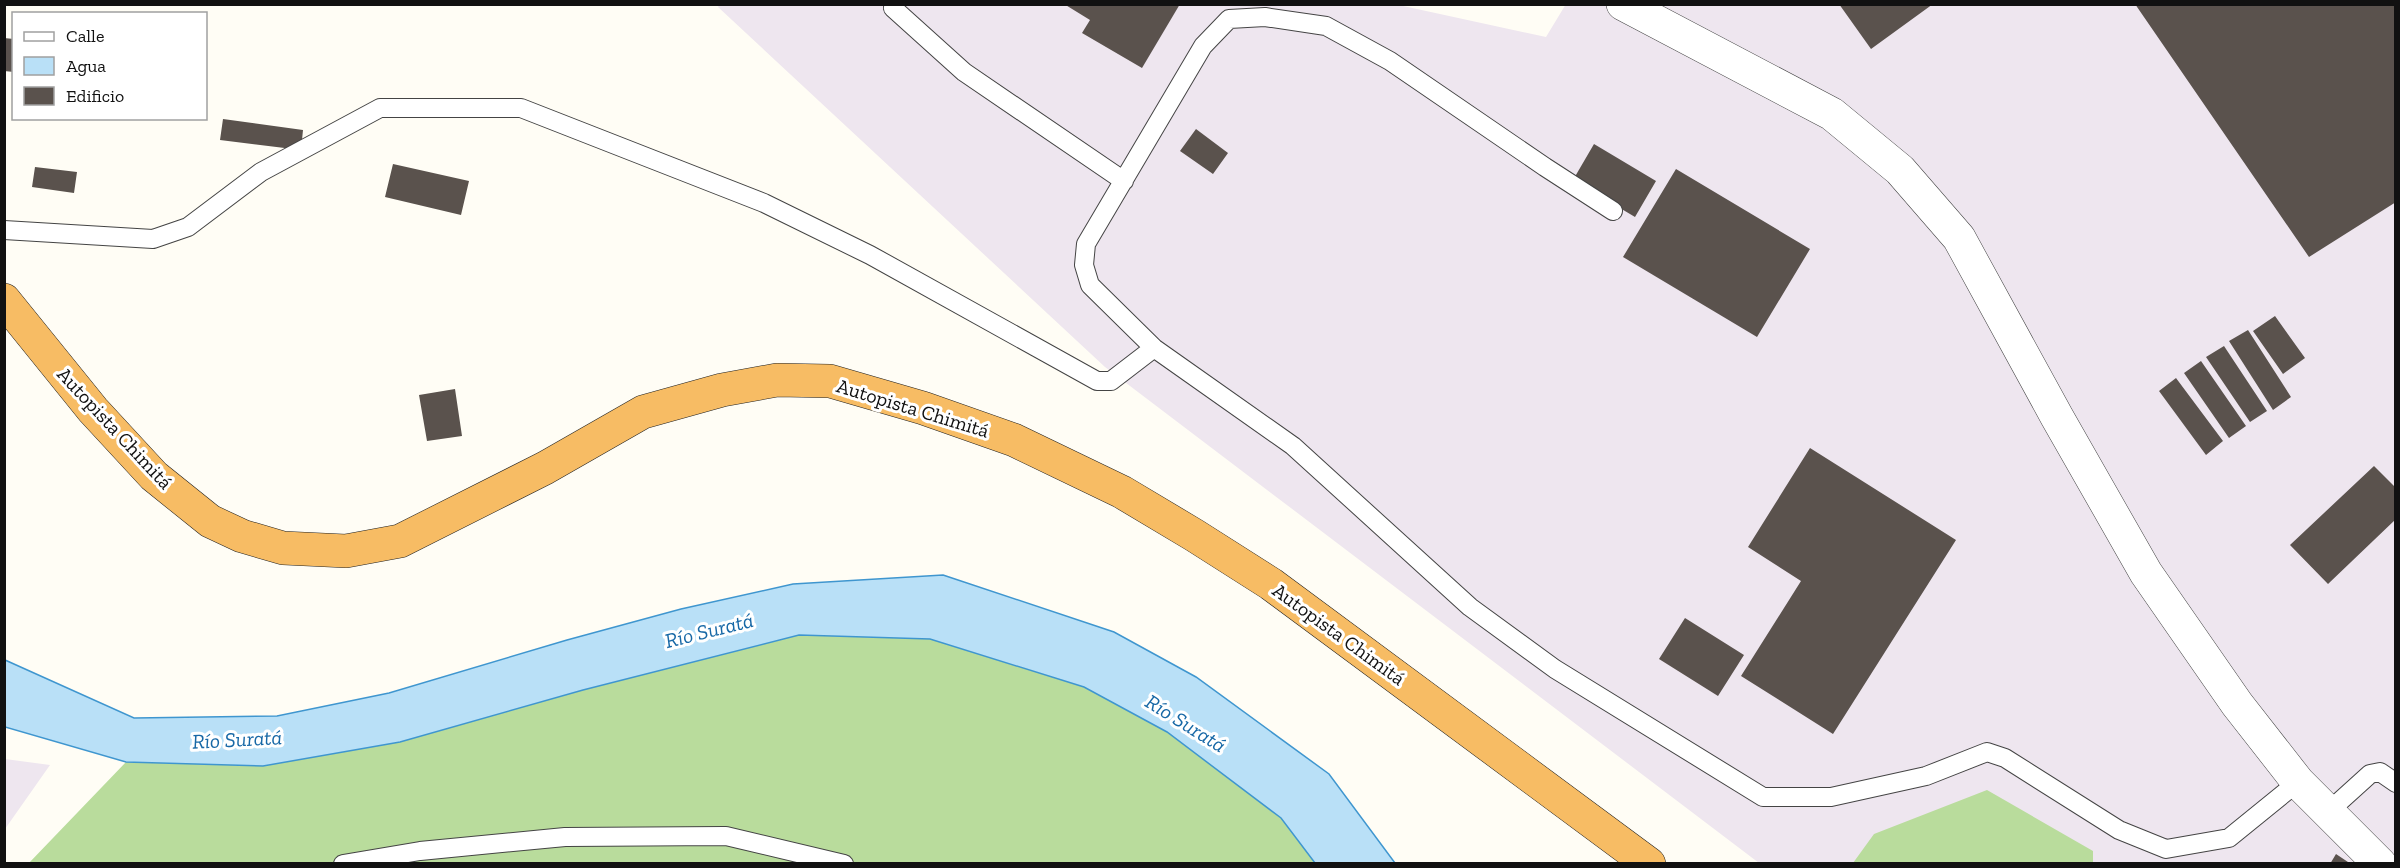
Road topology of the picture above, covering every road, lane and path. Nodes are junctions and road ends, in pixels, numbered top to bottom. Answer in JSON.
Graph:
{"nodes":[{"id":1,"x":1623,"y":4,"type":"edge"},
{"id":2,"x":893,"y":6,"type":"edge"},
{"id":3,"x":1124,"y":181,"type":"junction"},
{"id":4,"x":1613,"y":211,"type":"dead end"},
{"id":5,"x":4,"y":230,"type":"edge"},
{"id":6,"x":4,"y":300,"type":"edge"},
{"id":7,"x":1154,"y":348,"type":"junction"},
{"id":8,"x":2298,"y":782,"type":"junction"},
{"id":9,"x":2396,"y":783,"type":"edge"},
{"id":10,"x":2328,"y":812,"type":"junction"},
{"id":11,"x":344,"y":864,"type":"edge"},
{"id":12,"x":844,"y":864,"type":"edge"},
{"id":13,"x":1649,"y":864,"type":"edge"},
{"id":14,"x":2380,"y":864,"type":"edge"}],
"edges":[{"from":1,"to":8,"type":"street"},
{"from":2,"to":3,"type":"lane"},
{"from":3,"to":4,"type":"lane"},
{"from":3,"to":7,"type":"lane"},
{"from":5,"to":7,"type":"lane"},
{"from":6,"to":13,"type":"highway","name":"Autopista Chimitá"},
{"from":7,"to":8,"type":"lane"},
{"from":8,"to":10,"type":"street"},
{"from":9,"to":10,"type":"lane"},
{"from":10,"to":14,"type":"street"},
{"from":11,"to":12,"type":"lane"}]}
